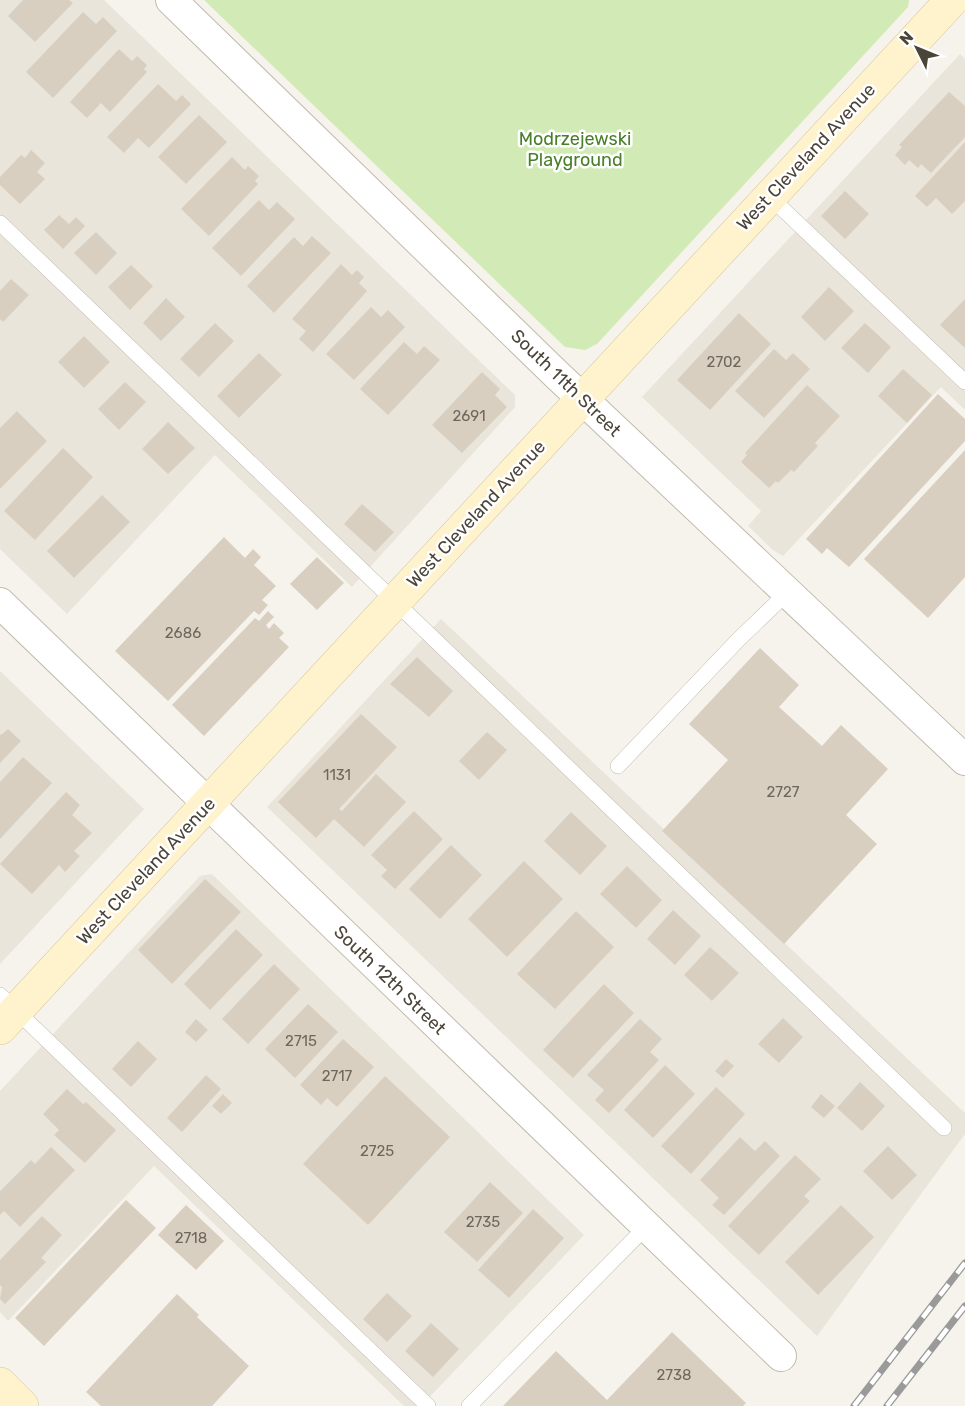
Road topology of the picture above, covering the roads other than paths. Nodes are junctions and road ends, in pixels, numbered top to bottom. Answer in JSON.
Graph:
{"nodes":[{"id":1,"x":171,"y":0,"type":"edge"},
{"id":2,"x":952,"y":0,"type":"edge"},
{"id":3,"x":770,"y":197,"type":"junction"},
{"id":4,"x":0,"y":223,"type":"edge"},
{"id":5,"x":965,"y":382,"type":"edge"},
{"id":6,"x":582,"y":399,"type":"junction"},
{"id":7,"x":788,"y":592,"type":"junction"},
{"id":8,"x":395,"y":601,"type":"junction"},
{"id":9,"x":0,"y":603,"type":"edge"},
{"id":10,"x":965,"y":760,"type":"edge"},
{"id":11,"x":618,"y":766,"type":"dead end"},
{"id":12,"x":207,"y":804,"type":"junction"},
{"id":13,"x":5,"y":1011,"type":"edge"},
{"id":14,"x":944,"y":1128,"type":"dead end"},
{"id":15,"x":646,"y":1227,"type":"junction"},
{"id":16,"x":781,"y":1356,"type":"dead end"},
{"id":17,"x":428,"y":1406,"type":"edge"},
{"id":18,"x":469,"y":1406,"type":"edge"}],
"edges":[{"from":1,"to":6,"type":"street","name":"South 11th Street"},
{"from":2,"to":3,"type":"street","name":"West Cleveland Avenue"},
{"from":3,"to":5,"type":"lane"},
{"from":3,"to":6,"type":"street","name":"West Cleveland Avenue"},
{"from":4,"to":8,"type":"lane"},
{"from":6,"to":7,"type":"street","name":"South 11th Street"},
{"from":6,"to":8,"type":"street","name":"West Cleveland Avenue"},
{"from":7,"to":10,"type":"street","name":"South 11th Street"},
{"from":7,"to":11,"type":"lane"},
{"from":8,"to":12,"type":"street","name":"West Cleveland Avenue"},
{"from":8,"to":14,"type":"lane"},
{"from":9,"to":12,"type":"street","name":"South 12th Street"},
{"from":12,"to":13,"type":"street","name":"West Cleveland Avenue"},
{"from":12,"to":15,"type":"street","name":"South 12th Street"},
{"from":13,"to":17,"type":"lane"},
{"from":15,"to":16,"type":"street","name":"South 12th Street"},
{"from":15,"to":18,"type":"lane"}]}
